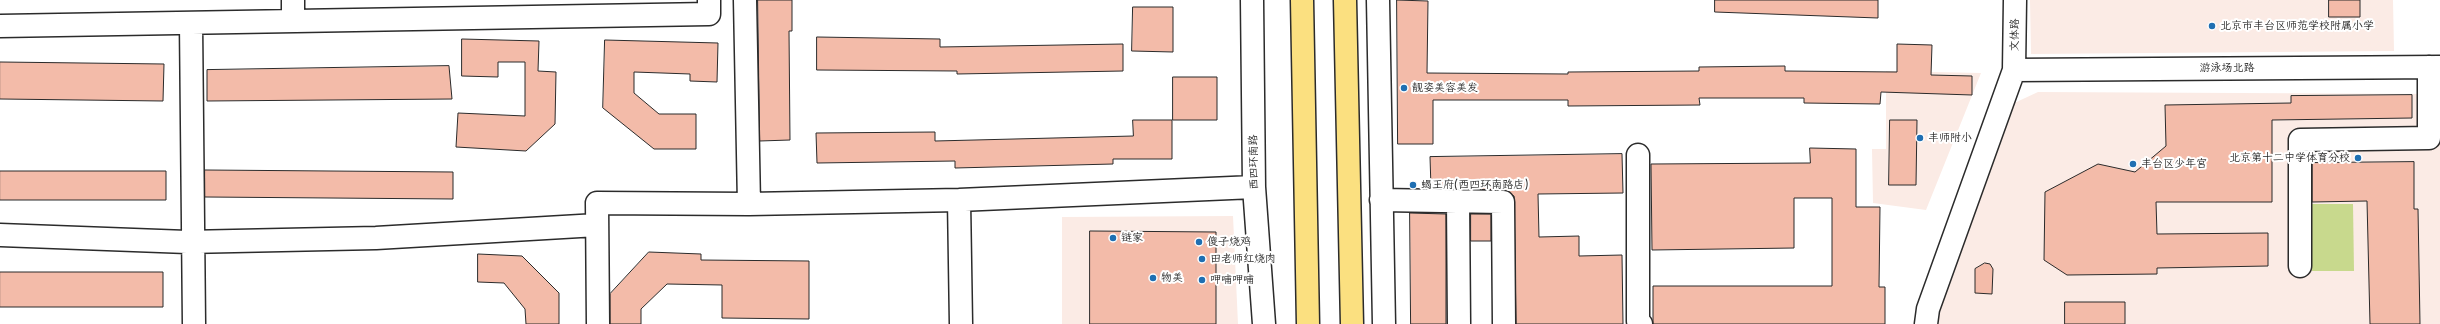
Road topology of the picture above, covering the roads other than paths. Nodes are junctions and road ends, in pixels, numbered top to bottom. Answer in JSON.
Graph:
{"nodes":[{"id":1,"x":709,"y":0,"type":"edge"},
{"id":2,"x":745,"y":0,"type":"edge"},
{"id":3,"x":1252,"y":0,"type":"edge"},
{"id":4,"x":1302,"y":0,"type":"edge"},
{"id":5,"x":1345,"y":0,"type":"edge"},
{"id":6,"x":1378,"y":0,"type":"edge"},
{"id":7,"x":2015,"y":0,"type":"edge"},
{"id":8,"x":436,"y":9,"type":"edge"},
{"id":9,"x":293,"y":10,"type":"edge"},
{"id":10,"x":191,"y":23,"type":"junction"},
{"id":11,"x":0,"y":26,"type":"edge"},
{"id":12,"x":2434,"y":67,"type":"edge"},
{"id":13,"x":2014,"y":70,"type":"junction"},
{"id":14,"x":1638,"y":155,"type":"dead end"},
{"id":15,"x":1254,"y":187,"type":"junction"},
{"id":16,"x":959,"y":200,"type":"junction"},
{"id":17,"x":1381,"y":200,"type":"junction"},
{"id":18,"x":1458,"y":201,"type":"junction"},
{"id":19,"x":749,"y":204,"type":"junction"},
{"id":20,"x":597,"y":225,"type":"junction"},
{"id":21,"x":0,"y":235,"type":"edge"},
{"id":22,"x":193,"y":241,"type":"junction"},
{"id":23,"x":2300,"y":266,"type":"dead end"},
{"id":24,"x":194,"y":324,"type":"edge"},
{"id":25,"x":598,"y":324,"type":"edge"},
{"id":26,"x":961,"y":324,"type":"edge"},
{"id":27,"x":1264,"y":324,"type":"edge"},
{"id":28,"x":1308,"y":324,"type":"edge"},
{"id":29,"x":1352,"y":324,"type":"edge"},
{"id":30,"x":1384,"y":324,"type":"edge"},
{"id":31,"x":1459,"y":324,"type":"edge"},
{"id":32,"x":1504,"y":324,"type":"edge"},
{"id":33,"x":1641,"y":324,"type":"edge"},
{"id":34,"x":1926,"y":324,"type":"edge"}],
"edges":[{"from":1,"to":8,"type":"street"},
{"from":2,"to":19,"type":"street"},
{"from":3,"to":15,"type":"street","name":"西四环南路"},
{"from":4,"to":28,"type":"highway"},
{"from":5,"to":29,"type":"highway"},
{"from":6,"to":17,"type":"street"},
{"from":7,"to":13,"type":"street","name":"文体路"},
{"from":8,"to":9,"type":"street"},
{"from":9,"to":10,"type":"street"},
{"from":10,"to":11,"type":"street"},
{"from":10,"to":22,"type":"street"},
{"from":12,"to":13,"type":"street","name":"游泳场北路"},
{"from":12,"to":23,"type":"street"},
{"from":13,"to":34,"type":"street","name":"文体路"},
{"from":14,"to":33,"type":"street"},
{"from":15,"to":16,"type":"street"},
{"from":15,"to":27,"type":"street","name":"西四环南路"},
{"from":16,"to":19,"type":"street"},
{"from":16,"to":26,"type":"street"},
{"from":17,"to":18,"type":"street"},
{"from":17,"to":30,"type":"street"},
{"from":18,"to":31,"type":"street"},
{"from":18,"to":32,"type":"street"},
{"from":19,"to":20,"type":"street"},
{"from":20,"to":22,"type":"street"},
{"from":20,"to":25,"type":"street"},
{"from":21,"to":22,"type":"street"},
{"from":22,"to":24,"type":"street"}]}
